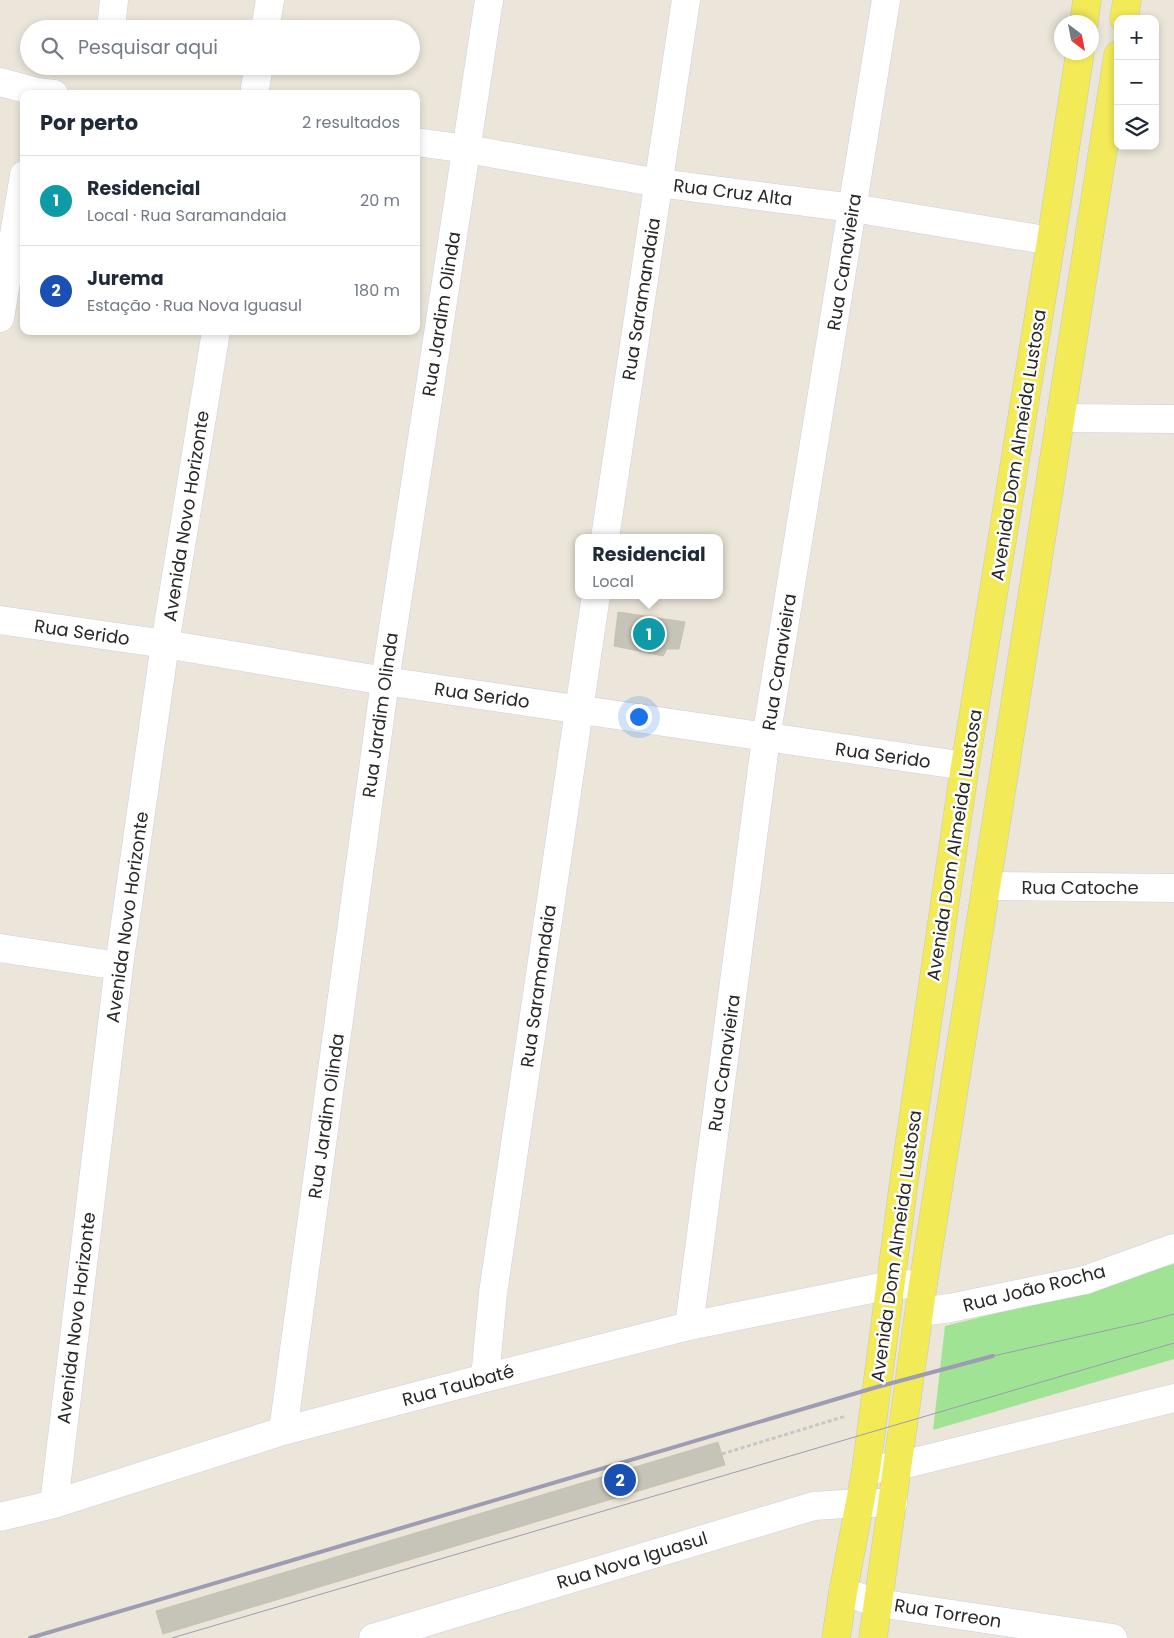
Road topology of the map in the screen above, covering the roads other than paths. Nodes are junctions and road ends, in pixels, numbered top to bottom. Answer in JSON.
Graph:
{"nodes":[{"id":1,"x":114,"y":0,"type":"edge"},
{"id":2,"x":270,"y":0,"type":"edge"},
{"id":3,"x":489,"y":0,"type":"edge"},
{"id":4,"x":686,"y":0,"type":"edge"},
{"id":5,"x":886,"y":0,"type":"edge"},
{"id":6,"x":1088,"y":0,"type":"edge"},
{"id":7,"x":1126,"y":0,"type":"edge"},
{"id":8,"x":1085,"y":15,"type":"edge"},
{"id":9,"x":1124,"y":15,"type":"edge"},
{"id":10,"x":112,"y":20,"type":"edge"},
{"id":11,"x":267,"y":20,"type":"edge"},
{"id":12,"x":1079,"y":60,"type":"edge"},
{"id":13,"x":1117,"y":60,"type":"edge"},
{"id":14,"x":257,"y":75,"type":"edge"},
{"id":15,"x":0,"y":82,"type":"edge"},
{"id":16,"x":31,"y":90,"type":"edge"},
{"id":17,"x":255,"y":90,"type":"edge"},
{"id":18,"x":420,"y":143,"type":"edge"},
{"id":19,"x":466,"y":149,"type":"junction"},
{"id":20,"x":659,"y":183,"type":"junction"},
{"id":21,"x":20,"y":199,"type":"edge"},
{"id":22,"x":853,"y":208,"type":"junction"},
{"id":23,"x":1051,"y":241,"type":"junction"},
{"id":24,"x":0,"y":318,"type":"edge"},
{"id":25,"x":215,"y":335,"type":"edge"},
{"id":26,"x":1060,"y":418,"type":"junction"},
{"id":27,"x":1174,"y":419,"type":"edge"},
{"id":28,"x":606,"y":534,"type":"edge"},
{"id":29,"x":595,"y":599,"type":"edge"},
{"id":30,"x":0,"y":620,"type":"edge"},
{"id":31,"x":165,"y":644,"type":"junction"},
{"id":32,"x":385,"y":680,"type":"junction"},
{"id":33,"x":579,"y":708,"type":"junction"},
{"id":34,"x":766,"y":738,"type":"junction"},
{"id":35,"x":965,"y":766,"type":"junction"},
{"id":36,"x":986,"y":886,"type":"junction"},
{"id":37,"x":1174,"y":888,"type":"edge"},
{"id":38,"x":0,"y":948,"type":"edge"},
{"id":39,"x":120,"y":966,"type":"junction"},
{"id":40,"x":1174,"y":1248,"type":"edge"},
{"id":41,"x":923,"y":1284,"type":"junction"},
{"id":42,"x":891,"y":1285,"type":"junction"},
{"id":43,"x":920,"y":1312,"type":"junction"},
{"id":44,"x":689,"y":1326,"type":"junction"},
{"id":45,"x":485,"y":1378,"type":"junction"},
{"id":46,"x":1174,"y":1398,"type":"edge"},
{"id":47,"x":283,"y":1431,"type":"junction"},
{"id":48,"x":898,"y":1466,"type":"junction"},
{"id":49,"x":866,"y":1470,"type":"junction"},
{"id":50,"x":859,"y":1503,"type":"junction"},
{"id":51,"x":893,"y":1503,"type":"junction"},
{"id":52,"x":54,"y":1504,"type":"junction"},
{"id":53,"x":0,"y":1517,"type":"edge"},
{"id":54,"x":843,"y":1592,"type":"junction"},
{"id":55,"x":878,"y":1603,"type":"junction"},
{"id":56,"x":373,"y":1638,"type":"edge"},
{"id":57,"x":836,"y":1638,"type":"edge"},
{"id":58,"x":873,"y":1638,"type":"edge"},
{"id":59,"x":1113,"y":1638,"type":"edge"}],
"edges":[{"from":1,"to":10,"type":"street"},
{"from":2,"to":11,"type":"street"},
{"from":3,"to":19,"type":"street","name":"Rua Jardim Olinda"},
{"from":4,"to":20,"type":"street","name":"Rua Saramandaia"},
{"from":5,"to":22,"type":"street","name":"Rua Canavieira"},
{"from":6,"to":8,"type":"main road"},
{"from":7,"to":9,"type":"main road"},
{"from":12,"to":23,"type":"main road","name":"Avenida Dom Almeida Lustosa"},
{"from":13,"to":26,"type":"main road","name":"Avenida Dom Almeida Lustosa"},
{"from":14,"to":17,"type":"street"},
{"from":15,"to":16,"type":"street"},
{"from":18,"to":19,"type":"street","name":"Rua Cruz Alta"},
{"from":19,"to":20,"type":"street","name":"Rua Cruz Alta"},
{"from":19,"to":32,"type":"street","name":"Rua Jardim Olinda"},
{"from":20,"to":22,"type":"street","name":"Rua Cruz Alta"},
{"from":20,"to":28,"type":"street","name":"Rua Saramandaia"},
{"from":21,"to":24,"type":"street"},
{"from":22,"to":23,"type":"street","name":"Rua Cruz Alta"},
{"from":22,"to":34,"type":"street","name":"Rua Canavieira"},
{"from":23,"to":35,"type":"main road","name":"Avenida Dom Almeida Lustosa"},
{"from":25,"to":31,"type":"street","name":"Avenida Novo Horizonte"},
{"from":26,"to":27,"type":"street"},
{"from":26,"to":36,"type":"main road","name":"Avenida Dom Almeida Lustosa"},
{"from":29,"to":33,"type":"street","name":"Rua Saramandaia"},
{"from":30,"to":31,"type":"street","name":"Rua Serido"},
{"from":31,"to":32,"type":"street","name":"Rua Serido"},
{"from":31,"to":39,"type":"street","name":"Avenida Novo Horizonte"},
{"from":32,"to":33,"type":"street","name":"Rua Serido"},
{"from":32,"to":47,"type":"street","name":"Rua Jardim Olinda"},
{"from":33,"to":34,"type":"street","name":"Rua Serido"},
{"from":33,"to":45,"type":"street","name":"Rua Saramandaia"},
{"from":34,"to":35,"type":"street","name":"Rua Serido"},
{"from":34,"to":44,"type":"street","name":"Rua Canavieira"},
{"from":35,"to":42,"type":"main road","name":"Avenida Dom Almeida Lustosa"},
{"from":36,"to":37,"type":"street","name":"Rua Catoche"},
{"from":36,"to":41,"type":"main road","name":"Avenida Dom Almeida Lustosa"},
{"from":38,"to":39,"type":"street"},
{"from":39,"to":52,"type":"street","name":"Avenida Novo Horizonte"},
{"from":40,"to":43,"type":"street","name":"Rua João Rocha"},
{"from":41,"to":42,"type":"street","name":"Rua Taubaté"},
{"from":41,"to":43,"type":"main road","name":"Avenida Dom Almeida Lustosa"},
{"from":42,"to":44,"type":"street","name":"Rua Taubaté"},
{"from":42,"to":49,"type":"main road","name":"Avenida Dom Almeida Lustosa"},
{"from":43,"to":48,"type":"main road","name":"Avenida Dom Almeida Lustosa"},
{"from":44,"to":45,"type":"street","name":"Rua Taubaté"},
{"from":45,"to":47,"type":"street","name":"Rua Taubaté"},
{"from":46,"to":48,"type":"street"},
{"from":47,"to":52,"type":"street","name":"Rua Taubaté"},
{"from":48,"to":49,"type":"street"},
{"from":48,"to":51,"type":"main road","name":"Avenida Dom Almeida Lustosa"},
{"from":49,"to":50,"type":"main road","name":"Avenida Dom Almeida Lustosa"},
{"from":50,"to":51,"type":"street","name":"Rua Nova Iguasul"},
{"from":50,"to":54,"type":"main road","name":"Avenida Dom Almeida Lustosa"},
{"from":50,"to":56,"type":"street","name":"Rua Nova Iguasul"},
{"from":51,"to":55,"type":"main road","name":"Avenida Dom Almeida Lustosa"},
{"from":52,"to":53,"type":"street","name":"Rua Taubaté"},
{"from":54,"to":55,"type":"street","name":"Rua Torreon"},
{"from":54,"to":57,"type":"main road","name":"Avenida Dom Almeida Lustosa"},
{"from":55,"to":58,"type":"main road","name":"Avenida Dom Almeida Lustosa"},
{"from":55,"to":59,"type":"street","name":"Rua Torreon"}]}
